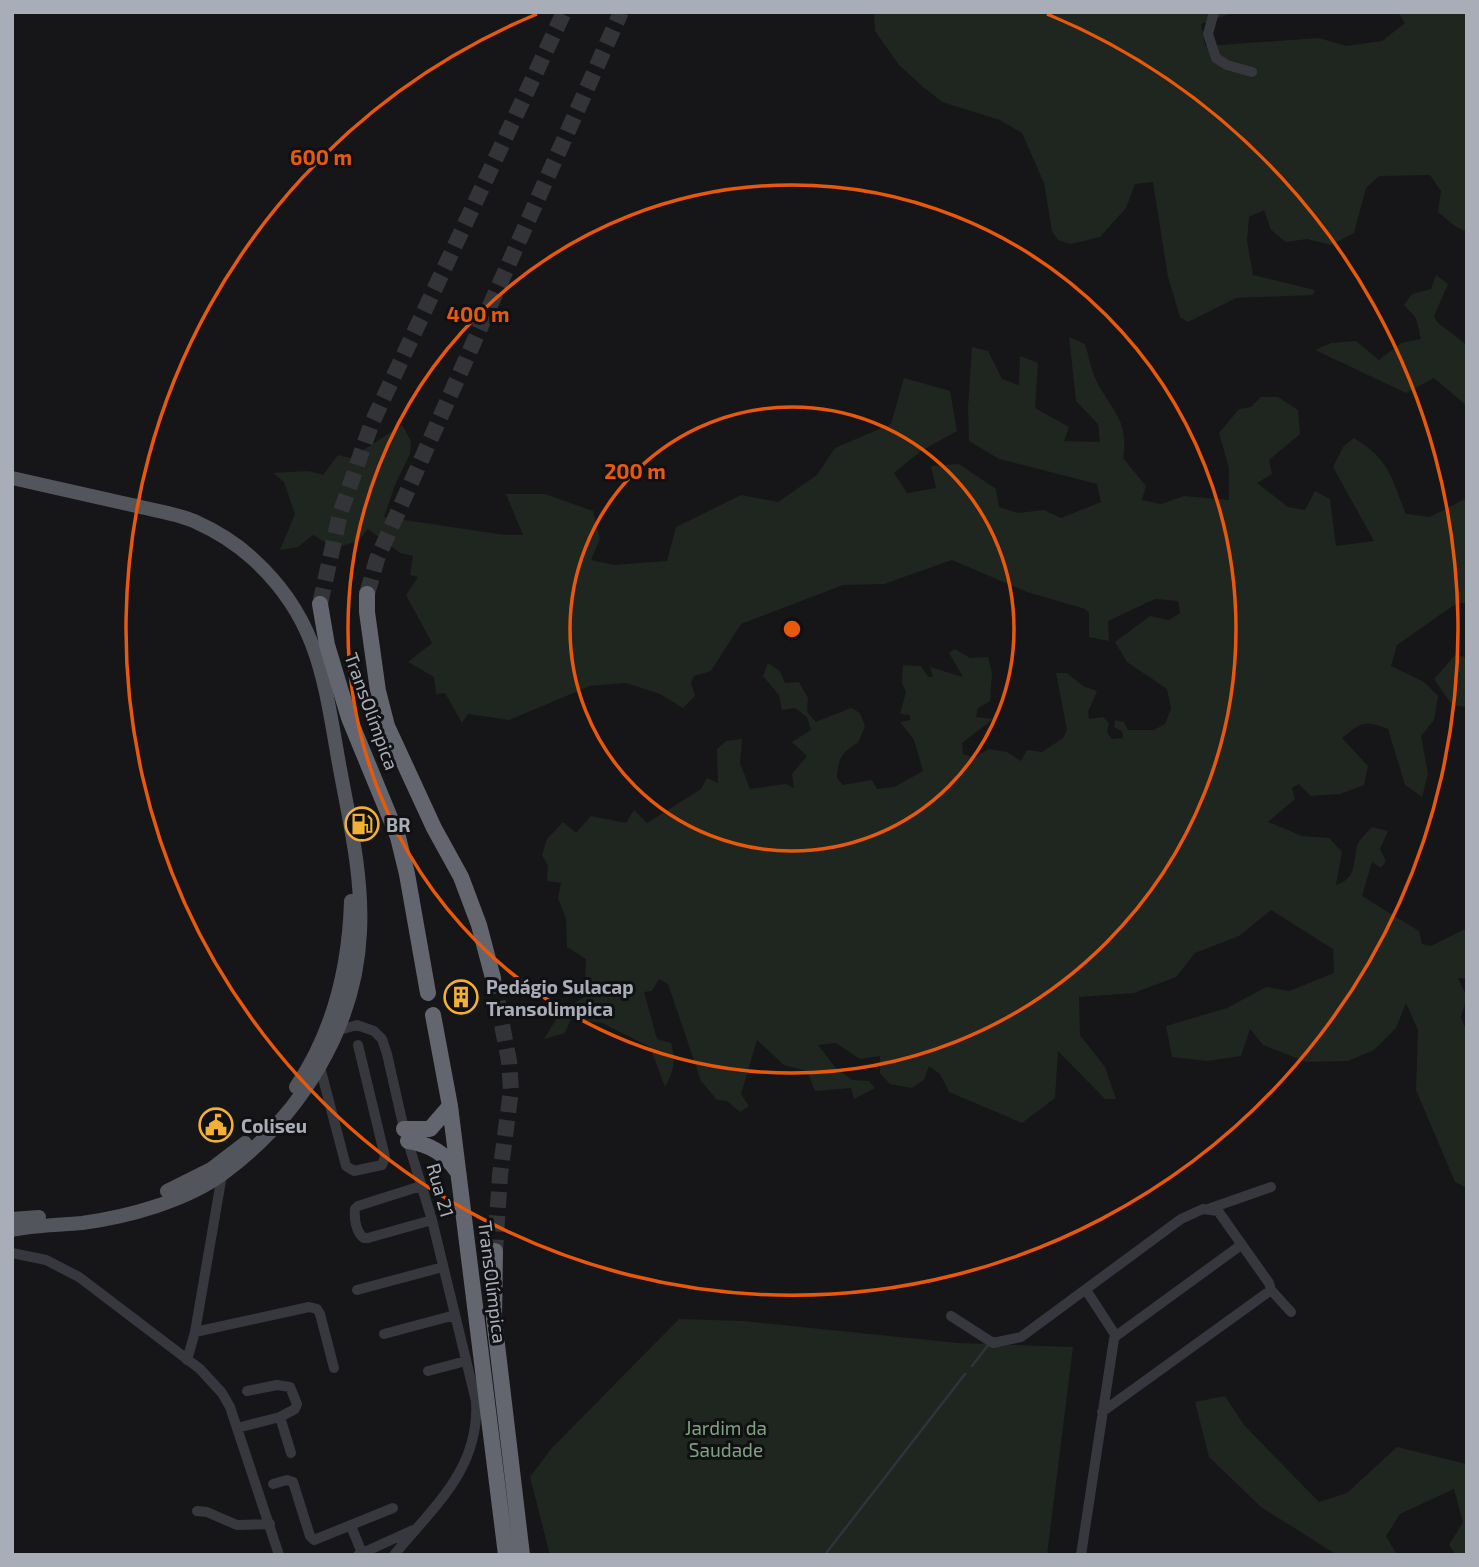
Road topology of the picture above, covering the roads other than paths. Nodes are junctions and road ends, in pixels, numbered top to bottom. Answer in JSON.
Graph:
{"nodes":[{"id":1,"x":1214,"y":12,"type":"edge"},
{"id":2,"x":1252,"y":72,"type":"dead end"},
{"id":3,"x":12,"y":478,"type":"edge"},
{"id":4,"x":12,"y":487,"type":"edge"},
{"id":5,"x":367,"y":594,"type":"tunnel mouth"},
{"id":6,"x":320,"y":604,"type":"tunnel mouth"},
{"id":7,"x":355,"y":933,"type":"junction"},
{"id":8,"x":493,"y":978,"type":"tunnel mouth"},
{"id":9,"x":428,"y":993,"type":"dead end"},
{"id":10,"x":433,"y":1015,"type":"dead end"},
{"id":11,"x":336,"y":1031,"type":"junction"},
{"id":12,"x":358,"y":1045,"type":"dead end"},
{"id":13,"x":320,"y":1067,"type":"junction"},
{"id":14,"x":450,"y":1106,"type":"junction"},
{"id":15,"x":406,"y":1135,"type":"junction"},
{"id":16,"x":458,"y":1172,"type":"junction"},
{"id":17,"x":222,"y":1175,"type":"junction"},
{"id":18,"x":421,"y":1186,"type":"junction"},
{"id":19,"x":1271,"y":1187,"type":"dead end"},
{"id":20,"x":1211,"y":1208,"type":"junction"},
{"id":21,"x":12,"y":1219,"type":"edge"},
{"id":22,"x":432,"y":1220,"type":"junction"},
{"id":23,"x":19,"y":1229,"type":"edge"},
{"id":24,"x":1241,"y":1245,"type":"junction"},
{"id":25,"x":495,"y":1251,"type":"tunnel mouth"},
{"id":26,"x":12,"y":1253,"type":"edge"},
{"id":27,"x":443,"y":1267,"type":"junction"},
{"id":28,"x":357,"y":1290,"type":"dead end"},
{"id":29,"x":1086,"y":1290,"type":"junction"},
{"id":30,"x":1271,"y":1290,"type":"junction"},
{"id":31,"x":1291,"y":1312,"type":"dead end"},
{"id":32,"x":455,"y":1315,"type":"junction"},
{"id":33,"x":951,"y":1316,"type":"dead end"},
{"id":34,"x":195,"y":1332,"type":"junction"},
{"id":35,"x":384,"y":1334,"type":"dead end"},
{"id":36,"x":1116,"y":1336,"type":"junction"},
{"id":37,"x":187,"y":1360,"type":"junction"},
{"id":38,"x":466,"y":1361,"type":"junction"},
{"id":39,"x":334,"y":1367,"type":"dead end"},
{"id":40,"x":428,"y":1371,"type":"dead end"},
{"id":41,"x":247,"y":1391,"type":"dead end"},
{"id":42,"x":1102,"y":1412,"type":"junction"},
{"id":43,"x":280,"y":1417,"type":"junction"},
{"id":44,"x":237,"y":1428,"type":"junction"},
{"id":45,"x":291,"y":1453,"type":"dead end"},
{"id":46,"x":273,"y":1484,"type":"dead end"},
{"id":47,"x":393,"y":1508,"type":"dead end"},
{"id":48,"x":197,"y":1511,"type":"dead end"},
{"id":49,"x":270,"y":1524,"type":"junction"},
{"id":50,"x":351,"y":1526,"type":"junction"},
{"id":51,"x":415,"y":1529,"type":"junction"},
{"id":52,"x":360,"y":1554,"type":"edge"},
{"id":53,"x":279,"y":1555,"type":"edge"},
{"id":54,"x":394,"y":1555,"type":"edge"},
{"id":55,"x":506,"y":1555,"type":"edge"},
{"id":56,"x":522,"y":1555,"type":"edge"},
{"id":57,"x":1081,"y":1555,"type":"edge"}],
"edges":[{"from":1,"to":2,"type":"street"},
{"from":3,"to":7,"type":"main road"},
{"from":4,"to":7,"type":"main road"},
{"from":5,"to":8,"type":"highway","name":"TransOlímpica"},
{"from":6,"to":9,"type":"highway","name":"TransOlímpica"},
{"from":7,"to":11,"type":"main road"},
{"from":7,"to":21,"type":"main road"},
{"from":10,"to":14,"type":"highway","name":"TransOlímpica"},
{"from":11,"to":13,"type":"main road"},
{"from":11,"to":15,"type":"street","name":"Rua 21"},
{"from":12,"to":13,"type":"street"},
{"from":13,"to":17,"type":"main road"},
{"from":14,"to":15,"type":"highway"},
{"from":14,"to":16,"type":"highway","name":"TransOlímpica"},
{"from":15,"to":16,"type":"highway"},
{"from":15,"to":18,"type":"street","name":"Rua 21"},
{"from":16,"to":55,"type":"highway","name":"TransOlímpica"},
{"from":17,"to":23,"type":"main road"},
{"from":17,"to":34,"type":"street"},
{"from":18,"to":22,"type":"street","name":"Rua 21"},
{"from":18,"to":22,"type":"street"},
{"from":19,"to":20,"type":"street"},
{"from":20,"to":24,"type":"street"},
{"from":20,"to":29,"type":"street"},
{"from":22,"to":27,"type":"street","name":"Rua 21"},
{"from":24,"to":30,"type":"street"},
{"from":24,"to":36,"type":"street"},
{"from":25,"to":56,"type":"highway","name":"TransOlímpica"},
{"from":26,"to":37,"type":"street"},
{"from":27,"to":28,"type":"street"},
{"from":27,"to":32,"type":"street","name":"Rua 21"},
{"from":29,"to":33,"type":"street"},
{"from":29,"to":36,"type":"street"},
{"from":30,"to":31,"type":"street"},
{"from":30,"to":42,"type":"street"},
{"from":32,"to":35,"type":"street"},
{"from":32,"to":38,"type":"street","name":"Rua 21"},
{"from":34,"to":37,"type":"street"},
{"from":34,"to":39,"type":"street"},
{"from":36,"to":42,"type":"street"},
{"from":37,"to":44,"type":"street"},
{"from":38,"to":40,"type":"street"},
{"from":38,"to":51,"type":"street","name":"Rua 21"},
{"from":41,"to":43,"type":"street"},
{"from":42,"to":57,"type":"street"},
{"from":43,"to":44,"type":"street"},
{"from":43,"to":45,"type":"street"},
{"from":44,"to":49,"type":"street"},
{"from":46,"to":50,"type":"street"},
{"from":47,"to":50,"type":"street"},
{"from":48,"to":49,"type":"street"},
{"from":49,"to":53,"type":"street"},
{"from":50,"to":52,"type":"street"},
{"from":51,"to":52,"type":"street"},
{"from":51,"to":54,"type":"street","name":"Rua 21"}]}
